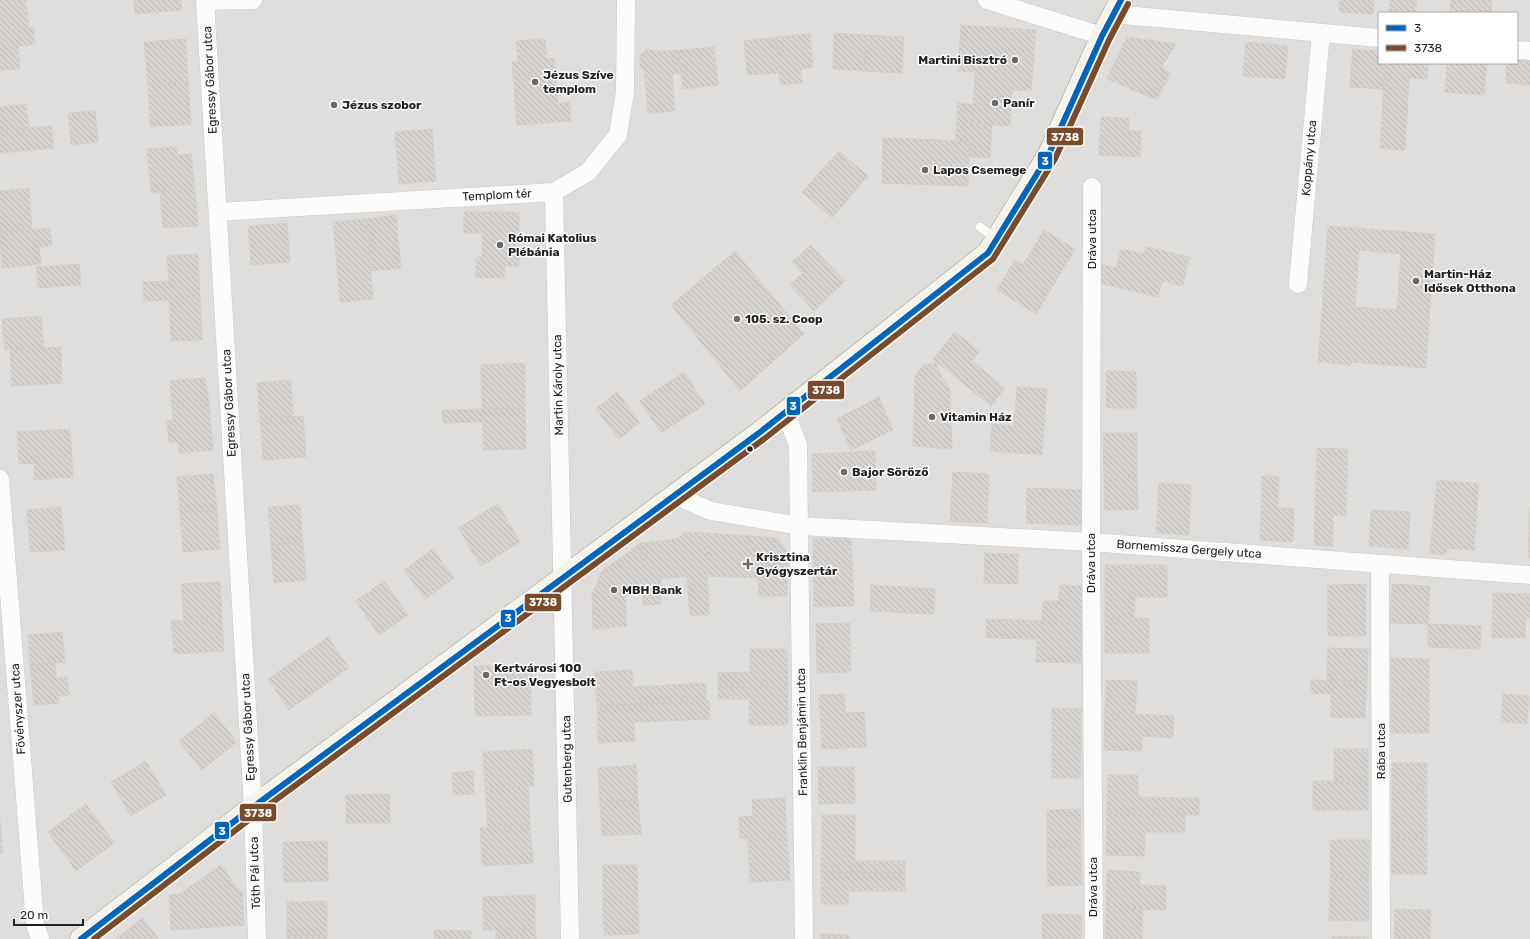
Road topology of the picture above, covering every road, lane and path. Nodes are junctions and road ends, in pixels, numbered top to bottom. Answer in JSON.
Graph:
{"nodes":[{"id":1,"x":253,"y":0,"type":"edge"},
{"id":2,"x":626,"y":0,"type":"edge"},
{"id":3,"x":987,"y":0,"type":"edge"},
{"id":4,"x":205,"y":1,"type":"edge"},
{"id":5,"x":1117,"y":7,"type":"edge"},
{"id":6,"x":1321,"y":33,"type":"junction"},
{"id":7,"x":1102,"y":36,"type":"junction"},
{"id":8,"x":1378,"y":38,"type":"edge"},
{"id":9,"x":1518,"y":50,"type":"edge"},
{"id":10,"x":1530,"y":51,"type":"edge"},
{"id":11,"x":1092,"y":187,"type":"dead end"},
{"id":12,"x":554,"y":192,"type":"junction"},
{"id":13,"x":218,"y":212,"type":"junction"},
{"id":14,"x":1298,"y":284,"type":"dead end"},
{"id":15,"x":786,"y":413,"type":"junction"},
{"id":16,"x":0,"y":479,"type":"edge"},
{"id":17,"x":676,"y":496,"type":"junction"},
{"id":18,"x":800,"y":526,"type":"junction"},
{"id":19,"x":1091,"y":542,"type":"junction"},
{"id":20,"x":1380,"y":564,"type":"junction"},
{"id":21,"x":1530,"y":574,"type":"edge"},
{"id":22,"x":563,"y":579,"type":"junction"},
{"id":23,"x":253,"y":807,"type":"junction"},
{"id":24,"x":40,"y":939,"type":"edge"},
{"id":25,"x":81,"y":939,"type":"edge"},
{"id":26,"x":257,"y":939,"type":"edge"},
{"id":27,"x":570,"y":939,"type":"edge"},
{"id":28,"x":804,"y":939,"type":"edge"},
{"id":29,"x":1094,"y":939,"type":"edge"},
{"id":30,"x":1381,"y":939,"type":"edge"}],
"edges":[{"from":1,"to":4,"type":"street"},
{"from":2,"to":12,"type":"street","name":"Templom tér"},
{"from":3,"to":7,"type":"street"},
{"from":4,"to":13,"type":"street","name":"Egressy Gábor utca"},
{"from":5,"to":6,"type":"street"},
{"from":5,"to":7,"type":"main road"},
{"from":6,"to":8,"type":"street"},
{"from":6,"to":14,"type":"street","name":"Koppány utca"},
{"from":7,"to":15,"type":"main road"},
{"from":9,"to":10,"type":"street"},
{"from":11,"to":19,"type":"street","name":"Dráva utca"},
{"from":12,"to":13,"type":"street","name":"Templom tér"},
{"from":12,"to":22,"type":"street","name":"Martin Károly utca"},
{"from":13,"to":23,"type":"street","name":"Egressy Gábor utca"},
{"from":15,"to":17,"type":"main road"},
{"from":15,"to":18,"type":"street","name":"Franklin Benjámin utca"},
{"from":16,"to":24,"type":"street","name":"Fövényszer utca"},
{"from":17,"to":18,"type":"street","name":"Bornemissza Gergely utca"},
{"from":17,"to":22,"type":"main road"},
{"from":18,"to":19,"type":"street","name":"Bornemissza Gergely utca"},
{"from":18,"to":28,"type":"street","name":"Franklin Benjámin utca"},
{"from":19,"to":20,"type":"street","name":"Bornemissza Gergely utca"},
{"from":19,"to":29,"type":"street","name":"Dráva utca"},
{"from":20,"to":21,"type":"street","name":"Bornemissza Gergely utca"},
{"from":20,"to":30,"type":"street","name":"Rába utca"},
{"from":22,"to":23,"type":"main road"},
{"from":22,"to":27,"type":"street","name":"Gutenberg utca"},
{"from":23,"to":25,"type":"main road"},
{"from":23,"to":26,"type":"street","name":"Tóth Pál utca"}]}
